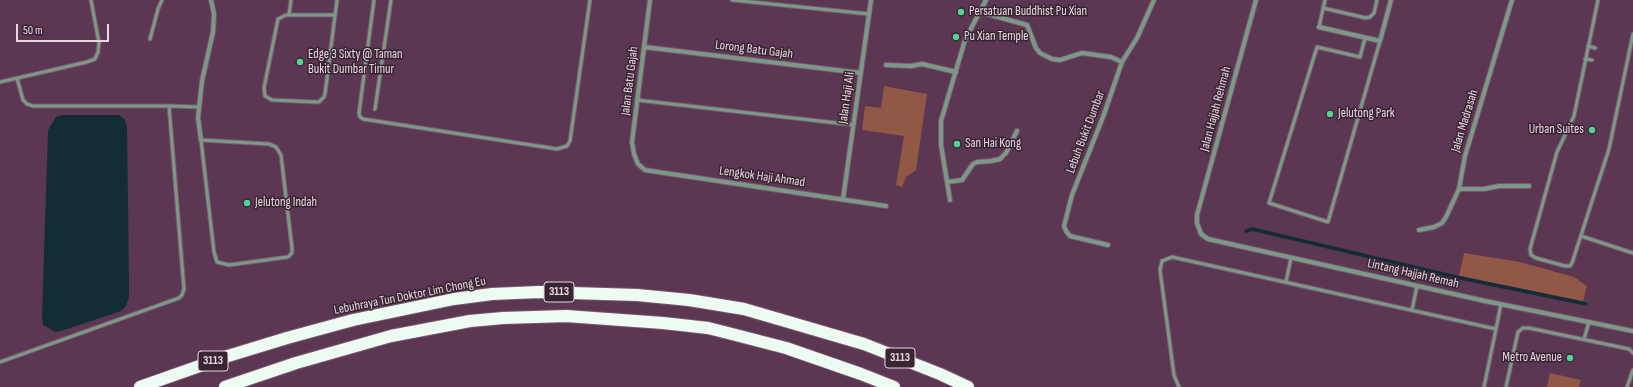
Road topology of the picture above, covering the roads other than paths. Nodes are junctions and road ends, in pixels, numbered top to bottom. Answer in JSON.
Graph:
{"nodes":[{"id":1,"x":91,"y":0,"type":"edge"},
{"id":2,"x":162,"y":0,"type":"edge"},
{"id":3,"x":211,"y":0,"type":"edge"},
{"id":4,"x":291,"y":0,"type":"edge"},
{"id":5,"x":337,"y":0,"type":"edge"},
{"id":6,"x":374,"y":0,"type":"edge"},
{"id":7,"x":391,"y":0,"type":"edge"},
{"id":8,"x":590,"y":0,"type":"edge"},
{"id":9,"x":650,"y":0,"type":"edge"},
{"id":10,"x":732,"y":0,"type":"edge"},
{"id":11,"x":871,"y":0,"type":"edge"},
{"id":12,"x":986,"y":0,"type":"edge"},
{"id":13,"x":1154,"y":0,"type":"edge"},
{"id":14,"x":1256,"y":0,"type":"edge"},
{"id":15,"x":1325,"y":0,"type":"edge"},
{"id":16,"x":1377,"y":0,"type":"edge"},
{"id":17,"x":1391,"y":0,"type":"edge"},
{"id":18,"x":1512,"y":0,"type":"edge"},
{"id":19,"x":1598,"y":0,"type":"edge"},
{"id":20,"x":1324,"y":8,"type":"junction"},
{"id":21,"x":980,"y":12,"type":"junction"},
{"id":22,"x":868,"y":14,"type":"junction"},
{"id":23,"x":289,"y":15,"type":"junction"},
{"id":24,"x":335,"y":15,"type":"junction"},
{"id":25,"x":1319,"y":27,"type":"joint"},
{"id":26,"x":1633,"y":34,"type":"edge"},
{"id":27,"x":1365,"y":38,"type":"junction"},
{"id":28,"x":150,"y":39,"type":"dead end"},
{"id":29,"x":1380,"y":41,"type":"junction"},
{"id":30,"x":1588,"y":46,"type":"junction"},
{"id":31,"x":644,"y":47,"type":"junction"},
{"id":32,"x":1595,"y":48,"type":"dead end"},
{"id":33,"x":1623,"y":54,"type":"dead end"},
{"id":34,"x":1628,"y":55,"type":"junction"},
{"id":35,"x":1585,"y":59,"type":"junction"},
{"id":36,"x":1592,"y":60,"type":"dead end"},
{"id":37,"x":1122,"y":62,"type":"junction"},
{"id":38,"x":886,"y":65,"type":"dead end"},
{"id":39,"x":1621,"y":65,"type":"dead end"},
{"id":40,"x":1626,"y":66,"type":"junction"},
{"id":41,"x":956,"y":72,"type":"junction"},
{"id":42,"x":861,"y":73,"type":"junction"},
{"id":43,"x":17,"y":78,"type":"junction"},
{"id":44,"x":0,"y":82,"type":"edge"},
{"id":45,"x":638,"y":100,"type":"junction"},
{"id":46,"x":169,"y":106,"type":"junction"},
{"id":47,"x":199,"y":107,"type":"junction"},
{"id":48,"x":374,"y":109,"type":"dead end"},
{"id":49,"x":854,"y":125,"type":"junction"},
{"id":50,"x":1017,"y":131,"type":"dead end"},
{"id":51,"x":201,"y":140,"type":"junction"},
{"id":52,"x":638,"y":164,"type":"joint"},
{"id":53,"x":948,"y":182,"type":"junction"},
{"id":54,"x":1529,"y":186,"type":"dead end"},
{"id":55,"x":1459,"y":189,"type":"junction"},
{"id":56,"x":844,"y":199,"type":"junction"},
{"id":57,"x":950,"y":200,"type":"dead end"},
{"id":58,"x":886,"y":206,"type":"dead end"},
{"id":59,"x":1197,"y":223,"type":"joint"},
{"id":60,"x":1419,"y":230,"type":"dead end"},
{"id":61,"x":1581,"y":236,"type":"junction"},
{"id":62,"x":1108,"y":245,"type":"dead end"},
{"id":63,"x":1633,"y":253,"type":"edge"},
{"id":64,"x":1291,"y":258,"type":"junction"},
{"id":65,"x":1286,"y":282,"type":"junction"},
{"id":66,"x":1417,"y":286,"type":"junction"},
{"id":67,"x":1501,"y":304,"type":"junction"},
{"id":68,"x":1412,"y":310,"type":"junction"},
{"id":69,"x":1589,"y":322,"type":"junction"},
{"id":70,"x":1496,"y":328,"type":"junction"},
{"id":71,"x":1633,"y":331,"type":"edge"},
{"id":72,"x":1584,"y":339,"type":"junction"},
{"id":73,"x":1633,"y":353,"type":"edge"},
{"id":74,"x":0,"y":362,"type":"edge"},
{"id":75,"x":1633,"y":370,"type":"edge"},
{"id":76,"x":140,"y":387,"type":"edge"},
{"id":77,"x":225,"y":387,"type":"edge"},
{"id":78,"x":894,"y":387,"type":"edge"},
{"id":79,"x":968,"y":387,"type":"edge"},
{"id":80,"x":1179,"y":387,"type":"edge"},
{"id":81,"x":1484,"y":387,"type":"edge"},
{"id":82,"x":1506,"y":387,"type":"edge"},
{"id":83,"x":1626,"y":387,"type":"edge"}],
"edges":[{"from":1,"to":43,"type":"lane"},
{"from":2,"to":28,"type":"lane"},
{"from":3,"to":47,"type":"street"},
{"from":4,"to":23,"type":"lane"},
{"from":5,"to":24,"type":"lane"},
{"from":6,"to":8,"type":"lane"},
{"from":7,"to":48,"type":"lane"},
{"from":9,"to":31,"type":"street","name":"Jalan Batu Gajah"},
{"from":10,"to":22,"type":"lane"},
{"from":11,"to":22,"type":"street","name":"Jalan Haji Ali"},
{"from":12,"to":21,"type":"street"},
{"from":13,"to":37,"type":"street","name":"Lebuh Bukit Dumbar"},
{"from":14,"to":59,"type":"street","name":"Jalan Hajjah Rehmah"},
{"from":15,"to":20,"type":"lane"},
{"from":16,"to":20,"type":"lane"},
{"from":17,"to":29,"type":"street"},
{"from":18,"to":55,"type":"street","name":"Jalan Madrasah"},
{"from":19,"to":30,"type":"lane"},
{"from":20,"to":25,"type":"lane"},
{"from":21,"to":37,"type":"street"},
{"from":21,"to":41,"type":"street"},
{"from":22,"to":42,"type":"street","name":"Jalan Haji Ali"},
{"from":23,"to":24,"type":"lane"},
{"from":23,"to":24,"type":"lane"},
{"from":25,"to":27,"type":"street"},
{"from":26,"to":34,"type":"lane"},
{"from":27,"to":29,"type":"street"},
{"from":27,"to":29,"type":"lane"},
{"from":30,"to":32,"type":"lane"},
{"from":30,"to":35,"type":"lane"},
{"from":31,"to":42,"type":"street","name":"Lorong Batu Gajah"},
{"from":31,"to":45,"type":"street","name":"Jalan Batu Gajah"},
{"from":33,"to":34,"type":"lane"},
{"from":34,"to":40,"type":"lane"},
{"from":35,"to":36,"type":"lane"},
{"from":35,"to":61,"type":"lane"},
{"from":37,"to":62,"type":"street","name":"Lebuh Bukit Dumbar"},
{"from":38,"to":41,"type":"street"},
{"from":39,"to":40,"type":"lane"},
{"from":40,"to":61,"type":"lane"},
{"from":41,"to":53,"type":"street"},
{"from":42,"to":49,"type":"street","name":"Jalan Haji Ali"},
{"from":43,"to":44,"type":"lane"},
{"from":43,"to":46,"type":"lane"},
{"from":45,"to":49,"type":"lane"},
{"from":45,"to":52,"type":"street","name":"Jalan Batu Gajah"},
{"from":46,"to":47,"type":"lane"},
{"from":46,"to":74,"type":"lane"},
{"from":47,"to":51,"type":"street"},
{"from":49,"to":56,"type":"street","name":"Jalan Haji Ali"},
{"from":50,"to":53,"type":"street"},
{"from":51,"to":51,"type":"lane"},
{"from":52,"to":56,"type":"street","name":"Lengkok Haji Ahmad"},
{"from":53,"to":57,"type":"street"},
{"from":54,"to":55,"type":"street"},
{"from":55,"to":60,"type":"street","name":"Jalan Madrasah"},
{"from":56,"to":58,"type":"street","name":"Lengkok Haji Ahmad"},
{"from":59,"to":64,"type":"street","name":"Lintang Hajjah Remah"},
{"from":61,"to":63,"type":"lane"},
{"from":64,"to":65,"type":"lane"},
{"from":64,"to":66,"type":"street","name":"Lintang Hajjah Remah"},
{"from":65,"to":68,"type":"lane"},
{"from":65,"to":80,"type":"lane"},
{"from":66,"to":67,"type":"street","name":"Lintang Hajjah Remah"},
{"from":66,"to":68,"type":"lane"},
{"from":67,"to":69,"type":"street","name":"Lintang Hajjah Remah"},
{"from":67,"to":70,"type":"lane"},
{"from":68,"to":70,"type":"lane"},
{"from":69,"to":71,"type":"street","name":"Lintang Hajjah Remah"},
{"from":69,"to":72,"type":"lane"},
{"from":70,"to":81,"type":"lane"},
{"from":72,"to":73,"type":"lane"},
{"from":72,"to":82,"type":"lane"},
{"from":75,"to":83,"type":"lane"},
{"from":76,"to":79,"type":"highway","name":"Lebuhraya Tun Doktor Lim Chong Eu","number":"3113"},
{"from":77,"to":78,"type":"highway","number":"3113"}]}
